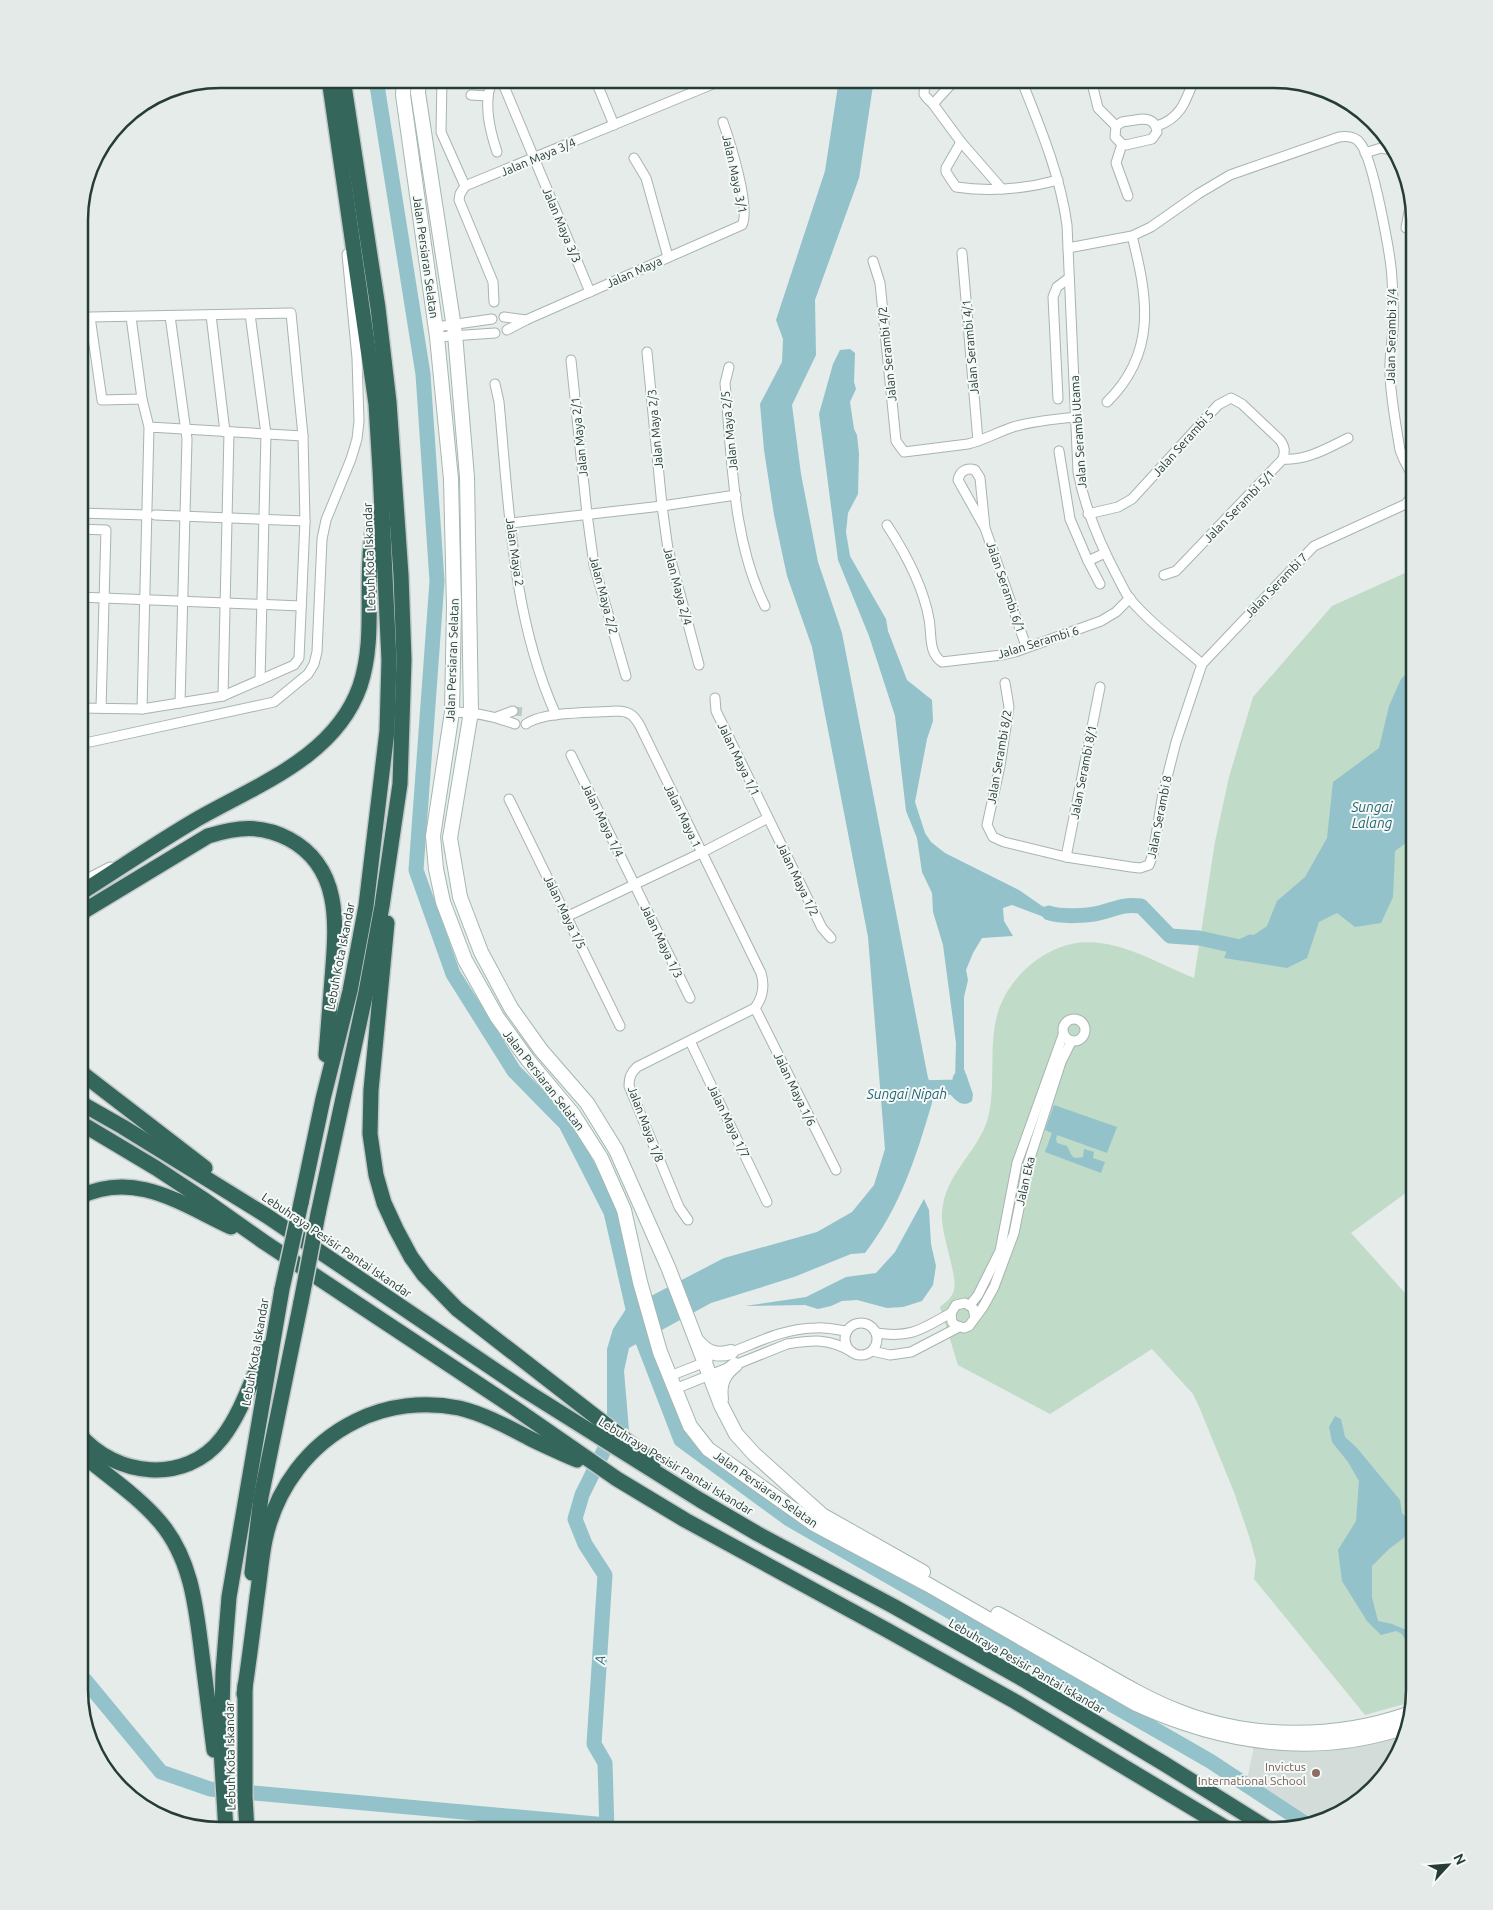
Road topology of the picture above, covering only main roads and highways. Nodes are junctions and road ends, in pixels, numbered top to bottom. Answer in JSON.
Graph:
{"nodes":[{"id":1,"x":330,"y":88,"type":"edge"},
{"id":2,"x":344,"y":88,"type":"edge"},
{"id":3,"x":380,"y":469,"type":"junction"},
{"id":4,"x":400,"y":784,"type":"junction"},
{"id":5,"x":88,"y":889,"type":"edge"},
{"id":6,"x":88,"y":909,"type":"edge"},
{"id":7,"x":87,"y":1077,"type":"edge"},
{"id":8,"x":323,"y":1099,"type":"junction"},
{"id":9,"x":87,"y":1107,"type":"edge"},
{"id":10,"x":87,"y":1127,"type":"edge"},
{"id":11,"x":87,"y":1194,"type":"edge"},
{"id":12,"x":267,"y":1216,"type":"junction"},
{"id":13,"x":264,"y":1242,"type":"junction"},
{"id":14,"x":275,"y":1328,"type":"junction"},
{"id":15,"x":87,"y":1443,"type":"edge"},
{"id":16,"x":87,"y":1459,"type":"edge"},
{"id":17,"x":617,"y":1479,"type":"junction"},
{"id":18,"x":700,"y":1500,"type":"junction"},
{"id":19,"x":244,"y":1694,"type":"junction"},
{"id":20,"x":224,"y":1822,"type":"edge"},
{"id":21,"x":225,"y":1822,"type":"edge"},
{"id":22,"x":246,"y":1822,"type":"edge"},
{"id":23,"x":1216,"y":1822,"type":"edge"},
{"id":24,"x":1258,"y":1822,"type":"edge"}],
"edges":[{"from":1,"to":3,"type":"highway","name":"Lebuh Kota Iskandar"},
{"from":2,"to":4,"type":"highway","name":"Lebuh Kota Iskandar"},
{"from":3,"to":5,"type":"highway"},
{"from":3,"to":8,"type":"highway","name":"Lebuh Kota Iskandar"},
{"from":4,"to":18,"type":"highway"},
{"from":4,"to":19,"type":"highway","name":"Lebuh Kota Iskandar","bridge":true},
{"from":6,"to":8,"type":"highway"},
{"from":7,"to":12,"type":"highway"},
{"from":8,"to":14,"type":"highway","name":"Lebuh Kota Iskandar","bridge":true},
{"from":9,"to":12,"type":"highway","name":"Lebuhraya Pesisir Pantai Iskandar"},
{"from":10,"to":13,"type":"highway"},
{"from":11,"to":13,"type":"highway"},
{"from":12,"to":18,"type":"highway","name":"Lebuhraya Pesisir Pantai Iskandar"},
{"from":13,"to":17,"type":"highway"},
{"from":14,"to":15,"type":"highway"},
{"from":14,"to":21,"type":"highway","name":"Lebuh Kota Iskandar"},
{"from":16,"to":20,"type":"highway"},
{"from":17,"to":19,"type":"highway"},
{"from":17,"to":23,"type":"highway"},
{"from":18,"to":24,"type":"highway","name":"Lebuhraya Pesisir Pantai Iskandar"},
{"from":19,"to":22,"type":"highway","name":"Lebuh Kota Iskandar"}]}
